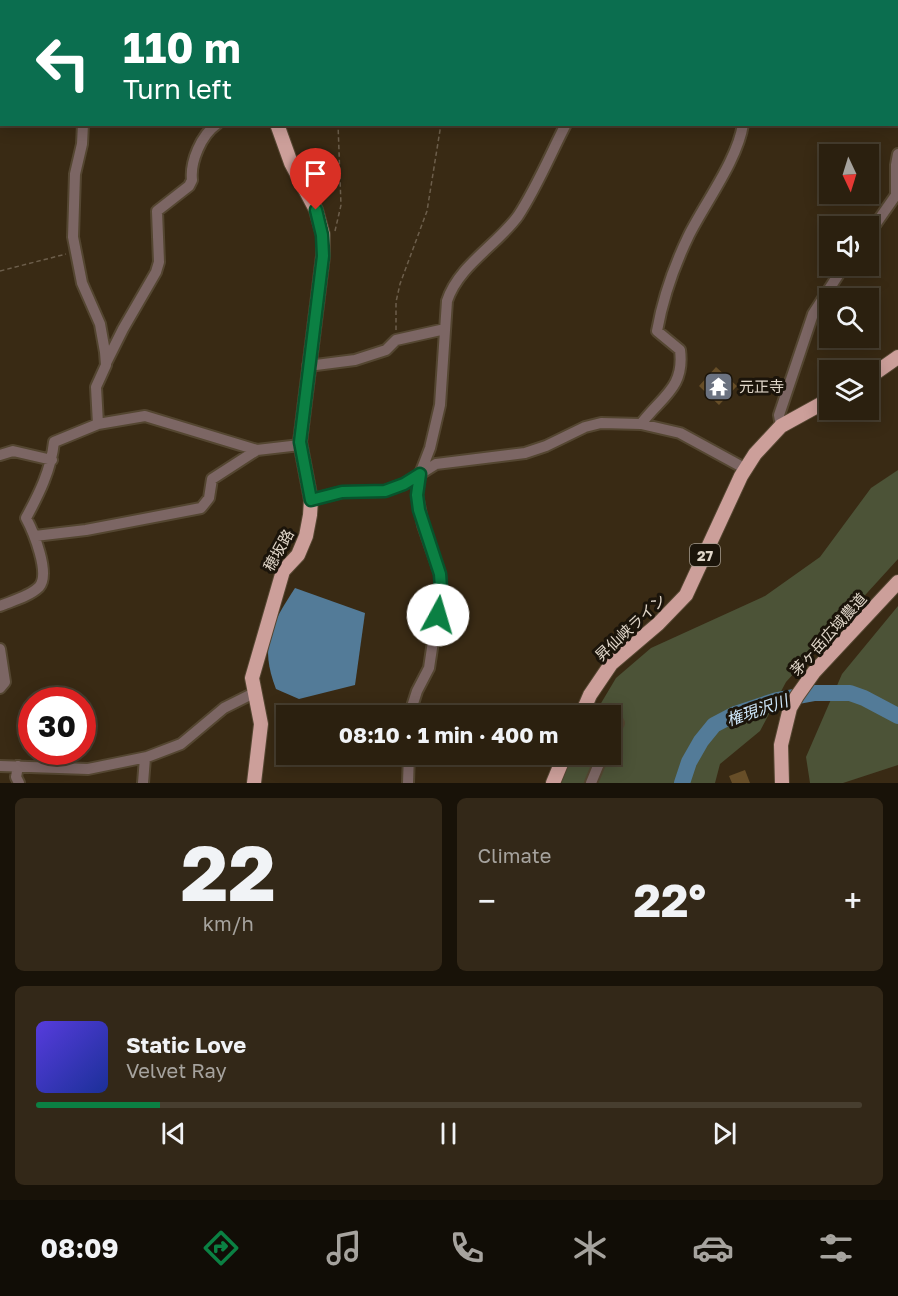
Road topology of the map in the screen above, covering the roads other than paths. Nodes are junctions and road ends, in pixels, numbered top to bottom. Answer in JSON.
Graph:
{"nodes":[{"id":1,"x":82,"y":126,"type":"edge"},
{"id":2,"x":214,"y":126,"type":"edge"},
{"id":3,"x":278,"y":126,"type":"edge"},
{"id":4,"x":565,"y":126,"type":"edge"},
{"id":5,"x":742,"y":126,"type":"edge"},
{"id":6,"x":898,"y":154,"type":"edge"},
{"id":7,"x":879,"y":219,"type":"edge"},
{"id":8,"x":838,"y":276,"type":"edge"},
{"id":9,"x":445,"y":329,"type":"junction"},
{"id":10,"x":898,"y":357,"type":"edge"},
{"id":11,"x":106,"y":365,"type":"junction"},
{"id":12,"x":309,"y":366,"type":"junction"},
{"id":13,"x":879,"y":370,"type":"edge"},
{"id":14,"x":819,"y":405,"type":"edge"},
{"id":15,"x":98,"y":423,"type":"junction"},
{"id":16,"x":641,"y":424,"type":"junction"},
{"id":17,"x":781,"y":426,"type":"junction"},
{"id":18,"x":300,"y":445,"type":"junction"},
{"id":19,"x":257,"y":450,"type":"junction"},
{"id":20,"x":0,"y":455,"type":"edge"},
{"id":21,"x":52,"y":460,"type":"junction"},
{"id":22,"x":746,"y":469,"type":"junction"},
{"id":23,"x":420,"y":474,"type":"junction"},
{"id":24,"x":311,"y":500,"type":"junction"},
{"id":25,"x":35,"y":536,"type":"junction"},
{"id":26,"x":898,"y":582,"type":"edge"},
{"id":27,"x":0,"y":606,"type":"edge"},
{"id":28,"x":0,"y":649,"type":"edge"},
{"id":29,"x":0,"y":688,"type":"edge"},
{"id":30,"x":254,"y":693,"type":"junction"},
{"id":31,"x":413,"y":705,"type":"edge"},
{"id":32,"x":586,"y":705,"type":"edge"},
{"id":33,"x":145,"y":758,"type":"junction"},
{"id":34,"x":409,"y":765,"type":"edge"},
{"id":35,"x":561,"y":765,"type":"edge"},
{"id":36,"x":598,"y":765,"type":"edge"},
{"id":37,"x":0,"y":766,"type":"edge"},
{"id":38,"x":18,"y":766,"type":"junction"},
{"id":39,"x":19,"y":783,"type":"edge"},
{"id":40,"x":143,"y":783,"type":"edge"},
{"id":41,"x":254,"y":783,"type":"edge"},
{"id":42,"x":408,"y":783,"type":"edge"},
{"id":43,"x":554,"y":783,"type":"edge"},
{"id":44,"x":591,"y":783,"type":"edge"},
{"id":45,"x":782,"y":783,"type":"edge"}],
"edges":[{"from":1,"to":11,"type":"street"},
{"from":2,"to":11,"type":"street"},
{"from":3,"to":12,"type":"main road","name":"穂坂路"},
{"from":4,"to":9,"type":"street"},
{"from":5,"to":16,"type":"street"},
{"from":6,"to":7,"type":"street"},
{"from":8,"to":17,"type":"street"},
{"from":9,"to":12,"type":"street"},
{"from":9,"to":23,"type":"street"},
{"from":10,"to":13,"type":"main road"},
{"from":11,"to":15,"type":"street"},
{"from":12,"to":18,"type":"main road","name":"穂坂路"},
{"from":14,"to":17,"type":"main road","name":"昇仙峡ライン","number":"27"},
{"from":15,"to":19,"type":"street"},
{"from":15,"to":21,"type":"street"},
{"from":16,"to":22,"type":"street"},
{"from":16,"to":23,"type":"street"},
{"from":17,"to":22,"type":"main road","name":"昇仙峡ライン","number":"27"},
{"from":18,"to":19,"type":"street"},
{"from":18,"to":24,"type":"main road","name":"穂坂路"},
{"from":19,"to":25,"type":"street"},
{"from":20,"to":21,"type":"street"},
{"from":21,"to":25,"type":"street"},
{"from":22,"to":32,"type":"main road","name":"昇仙峡ライン","number":"27"},
{"from":23,"to":24,"type":"street"},
{"from":23,"to":31,"type":"street"},
{"from":24,"to":30,"type":"main road","name":"穂坂路"},
{"from":25,"to":27,"type":"street"},
{"from":26,"to":45,"type":"main road","name":"茅ヶ岳広域農道"},
{"from":28,"to":29,"type":"street"},
{"from":30,"to":33,"type":"street"},
{"from":30,"to":41,"type":"main road","name":"穂坂路"},
{"from":33,"to":38,"type":"street"},
{"from":33,"to":40,"type":"street"},
{"from":34,"to":42,"type":"street"},
{"from":35,"to":43,"type":"main road"},
{"from":36,"to":44,"type":"street"},
{"from":37,"to":38,"type":"street"},
{"from":38,"to":39,"type":"street"}]}
